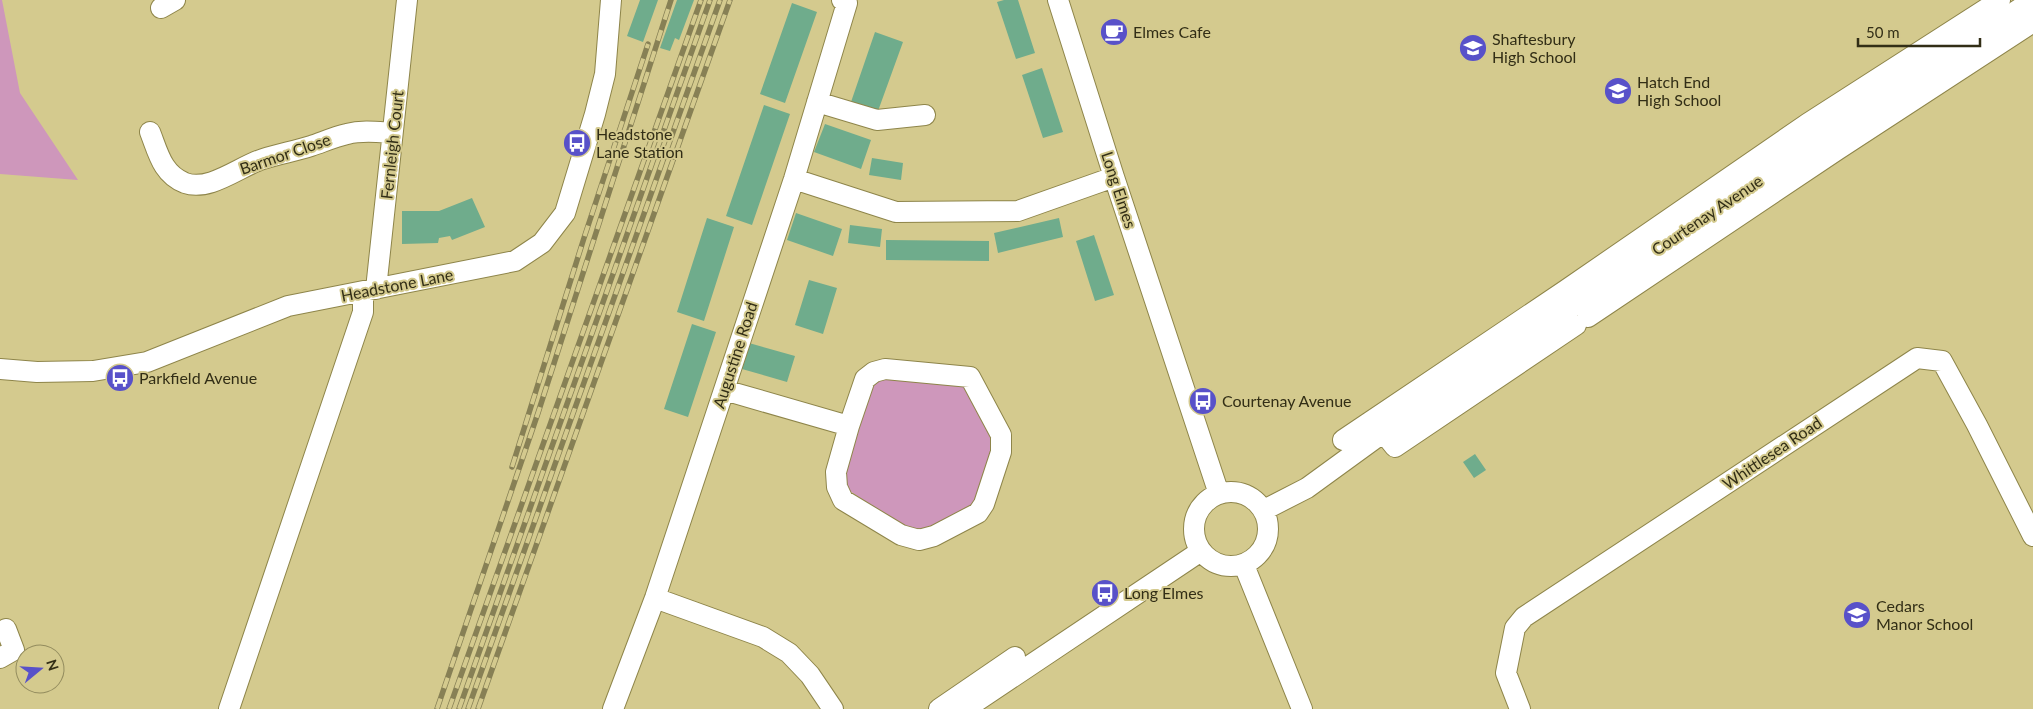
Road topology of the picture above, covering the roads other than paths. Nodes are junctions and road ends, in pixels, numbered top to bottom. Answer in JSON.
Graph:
{"nodes":[{"id":1,"x":407,"y":0,"type":"edge"},
{"id":2,"x":611,"y":0,"type":"edge"},
{"id":3,"x":842,"y":0,"type":"edge"},
{"id":4,"x":1058,"y":0,"type":"edge"},
{"id":5,"x":2033,"y":0,"type":"edge"},
{"id":6,"x":2021,"y":20,"type":"edge"},
{"id":7,"x":817,"y":102,"type":"junction"},
{"id":8,"x":925,"y":116,"type":"dead end"},
{"id":9,"x":150,"y":132,"type":"dead end"},
{"id":10,"x":392,"y":132,"type":"junction"},
{"id":11,"x":1812,"y":132,"type":"junction"},
{"id":12,"x":1114,"y":177,"type":"junction"},
{"id":13,"x":794,"y":179,"type":"junction"},
{"id":14,"x":370,"y":291,"type":"junction"},
{"id":15,"x":1602,"y":297,"type":"junction"},
{"id":16,"x":1576,"y":309,"type":"junction"},
{"id":17,"x":0,"y":369,"type":"edge"},
{"id":18,"x":724,"y":390,"type":"junction"},
{"id":19,"x":849,"y":426,"type":"junction"},
{"id":20,"x":1378,"y":426,"type":"junction"},
{"id":21,"x":1342,"y":440,"type":"dead end"},
{"id":22,"x":1219,"y":494,"type":"junction"},
{"id":23,"x":1264,"y":510,"type":"junction"},
{"id":24,"x":2033,"y":536,"type":"edge"},
{"id":25,"x":1201,"y":551,"type":"junction"},
{"id":26,"x":1244,"y":565,"type":"junction"},
{"id":27,"x":655,"y":598,"type":"junction"},
{"id":28,"x":6,"y":629,"type":"dead end"},
{"id":29,"x":0,"y":658,"type":"edge"},
{"id":30,"x":1008,"y":668,"type":"junction"},
{"id":31,"x":229,"y":709,"type":"edge"},
{"id":32,"x":613,"y":709,"type":"edge"},
{"id":33,"x":833,"y":709,"type":"edge"},
{"id":34,"x":939,"y":709,"type":"edge"},
{"id":35,"x":965,"y":709,"type":"edge"},
{"id":36,"x":1302,"y":709,"type":"edge"},
{"id":37,"x":1520,"y":709,"type":"edge"}],
"edges":[{"from":1,"to":10,"type":"street","name":"Fernleigh Court"},
{"from":2,"to":14,"type":"street","name":"Headstone Lane"},
{"from":3,"to":7,"type":"street","name":"Augustine Road"},
{"from":4,"to":12,"type":"street","name":"Long Elmes"},
{"from":5,"to":6,"type":"street","name":"Courtenay Avenue"},
{"from":6,"to":11,"type":"street","name":"Courtenay Avenue"},
{"from":6,"to":15,"type":"street","name":"Courtenay Avenue"},
{"from":7,"to":8,"type":"street"},
{"from":7,"to":13,"type":"street","name":"Augustine Road"},
{"from":9,"to":10,"type":"street","name":"Barmor Close"},
{"from":10,"to":14,"type":"street","name":"Fernleigh Court"},
{"from":11,"to":15,"type":"street","name":"Courtenay Avenue"},
{"from":11,"to":16,"type":"street","name":"Courtenay Avenue"},
{"from":12,"to":13,"type":"street"},
{"from":12,"to":22,"type":"street","name":"Long Elmes"},
{"from":13,"to":18,"type":"street","name":"Augustine Road"},
{"from":14,"to":17,"type":"street","name":"Headstone Lane"},
{"from":14,"to":31,"type":"street"},
{"from":15,"to":16,"type":"street","name":"Courtenay Avenue"},
{"from":16,"to":20,"type":"street","name":"Courtenay Avenue"},
{"from":16,"to":20,"type":"street","name":"Courtenay Avenue"},
{"from":18,"to":19,"type":"street"},
{"from":18,"to":27,"type":"street","name":"Augustine Road"},
{"from":19,"to":19,"type":"street"},
{"from":20,"to":21,"type":"street","name":"Courtenay Avenue"},
{"from":20,"to":23,"type":"street","name":"Courtenay Avenue"},
{"from":22,"to":23,"type":"street"},
{"from":22,"to":25,"type":"street"},
{"from":23,"to":26,"type":"street"},
{"from":24,"to":37,"type":"street","name":"Whittlesea Road"},
{"from":25,"to":26,"type":"street"},
{"from":25,"to":30,"type":"street"},
{"from":26,"to":36,"type":"street"},
{"from":27,"to":32,"type":"street","name":"Augustine Road"},
{"from":27,"to":33,"type":"street"},
{"from":28,"to":29,"type":"street"},
{"from":30,"to":34,"type":"street"},
{"from":30,"to":35,"type":"street"}]}
